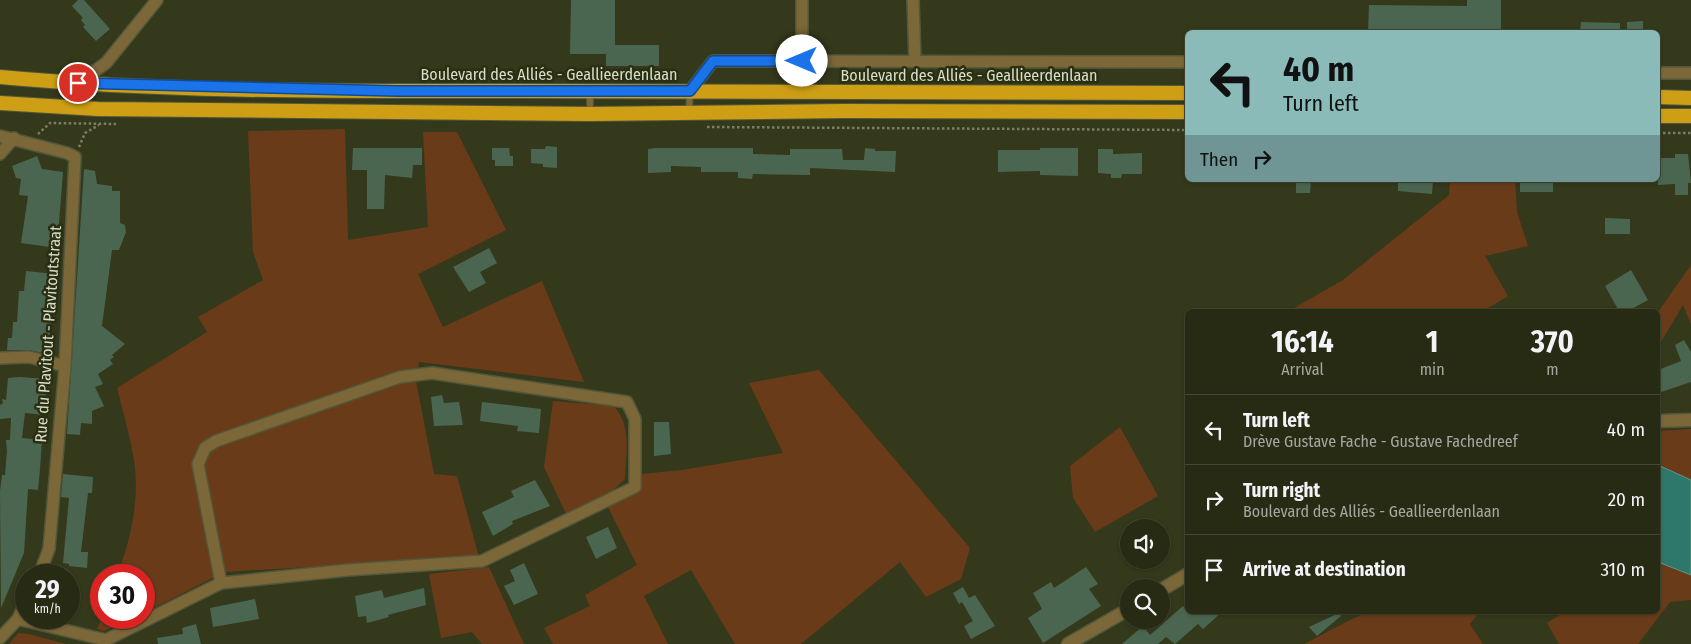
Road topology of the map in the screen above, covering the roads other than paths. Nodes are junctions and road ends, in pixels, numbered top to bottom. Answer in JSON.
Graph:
{"nodes":[{"id":1,"x":157,"y":0,"type":"edge"},
{"id":2,"x":802,"y":0,"type":"edge"},
{"id":3,"x":913,"y":0,"type":"edge"},
{"id":4,"x":802,"y":61,"type":"junction"},
{"id":5,"x":915,"y":61,"type":"junction"},
{"id":6,"x":1185,"y":62,"type":"edge"},
{"id":7,"x":1660,"y":73,"type":"edge"},
{"id":8,"x":1691,"y":73,"type":"edge"},
{"id":9,"x":0,"y":77,"type":"edge"},
{"id":10,"x":78,"y":83,"type":"junction"},
{"id":11,"x":690,"y":91,"type":"junction"},
{"id":12,"x":590,"y":92,"type":"junction"},
{"id":13,"x":1185,"y":93,"type":"edge"},
{"id":14,"x":1660,"y":98,"type":"edge"},
{"id":15,"x":1691,"y":98,"type":"edge"},
{"id":16,"x":0,"y":103,"type":"edge"},
{"id":17,"x":1185,"y":112,"type":"edge"},
{"id":18,"x":590,"y":114,"type":"junction"},
{"id":19,"x":689,"y":114,"type":"junction"},
{"id":20,"x":1660,"y":116,"type":"edge"},
{"id":21,"x":1691,"y":116,"type":"edge"},
{"id":22,"x":0,"y":136,"type":"edge"},
{"id":23,"x":14,"y":138,"type":"junction"},
{"id":24,"x":0,"y":154,"type":"edge"},
{"id":25,"x":0,"y":358,"type":"edge"},
{"id":26,"x":64,"y":366,"type":"junction"},
{"id":27,"x":1691,"y":420,"type":"edge"},
{"id":28,"x":1660,"y":421,"type":"edge"},
{"id":29,"x":43,"y":564,"type":"edge"},
{"id":30,"x":1185,"y":576,"type":"edge"},
{"id":31,"x":221,"y":583,"type":"junction"},
{"id":32,"x":1170,"y":585,"type":"edge"},
{"id":33,"x":1120,"y":614,"type":"edge"},
{"id":34,"x":15,"y":622,"type":"edge"},
{"id":35,"x":60,"y":629,"type":"edge"},
{"id":36,"x":0,"y":638,"type":"edge"},
{"id":37,"x":1068,"y":644,"type":"edge"}],
"edges":[{"from":1,"to":10,"type":"street"},
{"from":2,"to":4,"type":"street"},
{"from":3,"to":5,"type":"street"},
{"from":4,"to":5,"type":"street"},
{"from":4,"to":11,"type":"street"},
{"from":5,"to":6,"type":"street"},
{"from":7,"to":8,"type":"street"},
{"from":9,"to":10,"type":"highway","name":"Boulevard des Alliés - Geallieerdenlaan"},
{"from":10,"to":12,"type":"highway","name":"Boulevard des Alliés - Geallieerdenlaan"},
{"from":11,"to":12,"type":"highway","name":"Boulevard des Alliés - Geallieerdenlaan"},
{"from":11,"to":13,"type":"highway","name":"Boulevard des Alliés - Geallieerdenlaan"},
{"from":11,"to":19,"type":"lane"},
{"from":12,"to":18,"type":"lane"},
{"from":14,"to":15,"type":"highway"},
{"from":16,"to":18,"type":"highway"},
{"from":17,"to":19,"type":"highway"},
{"from":18,"to":19,"type":"highway"},
{"from":20,"to":21,"type":"highway"},
{"from":22,"to":23,"type":"street"},
{"from":23,"to":24,"type":"street"},
{"from":23,"to":26,"type":"street","name":"Rue du Plavitout - Plavitoutstraat"},
{"from":25,"to":26,"type":"street"},
{"from":26,"to":29,"type":"street","name":"Rue du Plavitout - Plavitoutstraat"},
{"from":27,"to":28,"type":"street"},
{"from":30,"to":32,"type":"street"},
{"from":31,"to":31,"type":"street"},
{"from":31,"to":35,"type":"street"},
{"from":33,"to":37,"type":"street"},
{"from":34,"to":36,"type":"street"}]}
